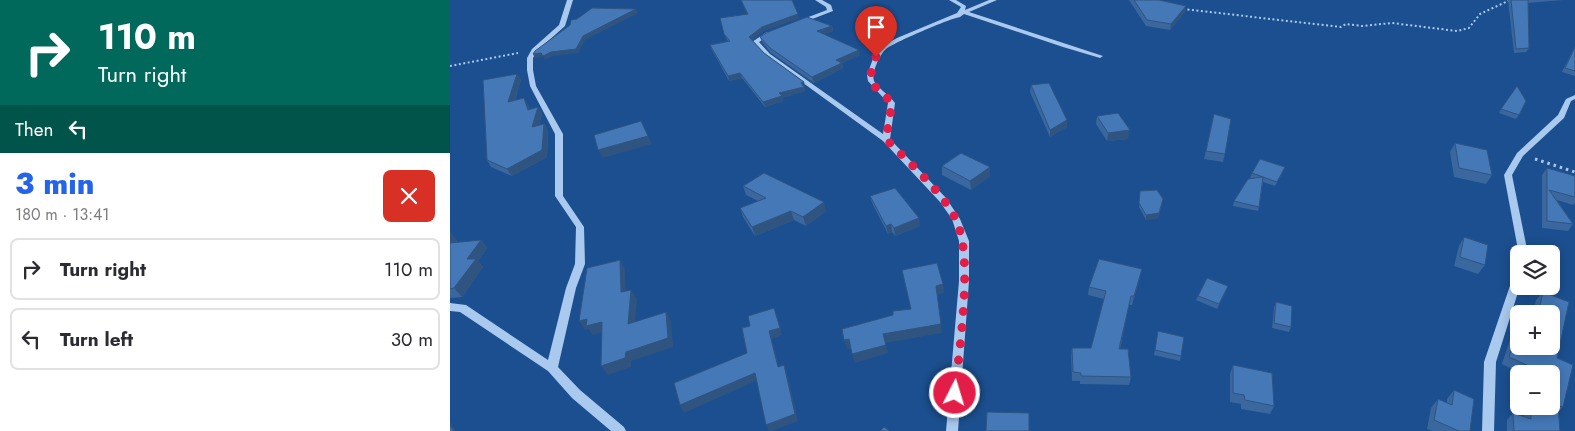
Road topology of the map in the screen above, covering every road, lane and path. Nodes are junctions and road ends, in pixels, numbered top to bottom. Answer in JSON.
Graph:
{"nodes":[{"id":1,"x":570,"y":0,"type":"edge"},
{"id":2,"x":818,"y":0,"type":"edge"},
{"id":3,"x":952,"y":0,"type":"edge"},
{"id":4,"x":994,"y":0,"type":"edge"},
{"id":5,"x":1510,"y":0,"type":"edge"},
{"id":6,"x":1182,"y":9,"type":"edge"},
{"id":7,"x":966,"y":13,"type":"junction"},
{"id":8,"x":957,"y":16,"type":"junction"},
{"id":9,"x":793,"y":24,"type":"edge"},
{"id":10,"x":775,"y":31,"type":"edge"},
{"id":11,"x":534,"y":50,"type":"junction"},
{"id":12,"x":1100,"y":56,"type":"dead end"},
{"id":13,"x":450,"y":66,"type":"edge"},
{"id":14,"x":1575,"y":98,"type":"edge"},
{"id":15,"x":886,"y":139,"type":"junction"},
{"id":16,"x":1520,"y":155,"type":"junction"},
{"id":17,"x":1575,"y":172,"type":"edge"},
{"id":18,"x":1521,"y":245,"type":"edge"},
{"id":19,"x":1512,"y":295,"type":"edge"},
{"id":20,"x":450,"y":307,"type":"edge"},
{"id":21,"x":552,"y":368,"type":"junction"},
{"id":22,"x":620,"y":431,"type":"edge"},
{"id":23,"x":952,"y":431,"type":"edge"},
{"id":24,"x":1488,"y":431,"type":"edge"}],
"edges":[{"from":1,"to":11,"type":"street"},
{"from":2,"to":9,"type":"street"},
{"from":3,"to":8,"type":"street"},
{"from":4,"to":7,"type":"street"},
{"from":5,"to":6,"type":"path"},
{"from":7,"to":8,"type":"street"},
{"from":7,"to":12,"type":"street"},
{"from":8,"to":15,"type":"street"},
{"from":10,"to":15,"type":"street"},
{"from":11,"to":13,"type":"path"},
{"from":11,"to":21,"type":"street"},
{"from":14,"to":16,"type":"street"},
{"from":15,"to":23,"type":"street"},
{"from":16,"to":17,"type":"path"},
{"from":16,"to":18,"type":"street"},
{"from":19,"to":24,"type":"street"},
{"from":20,"to":21,"type":"street"},
{"from":21,"to":22,"type":"street"}]}
